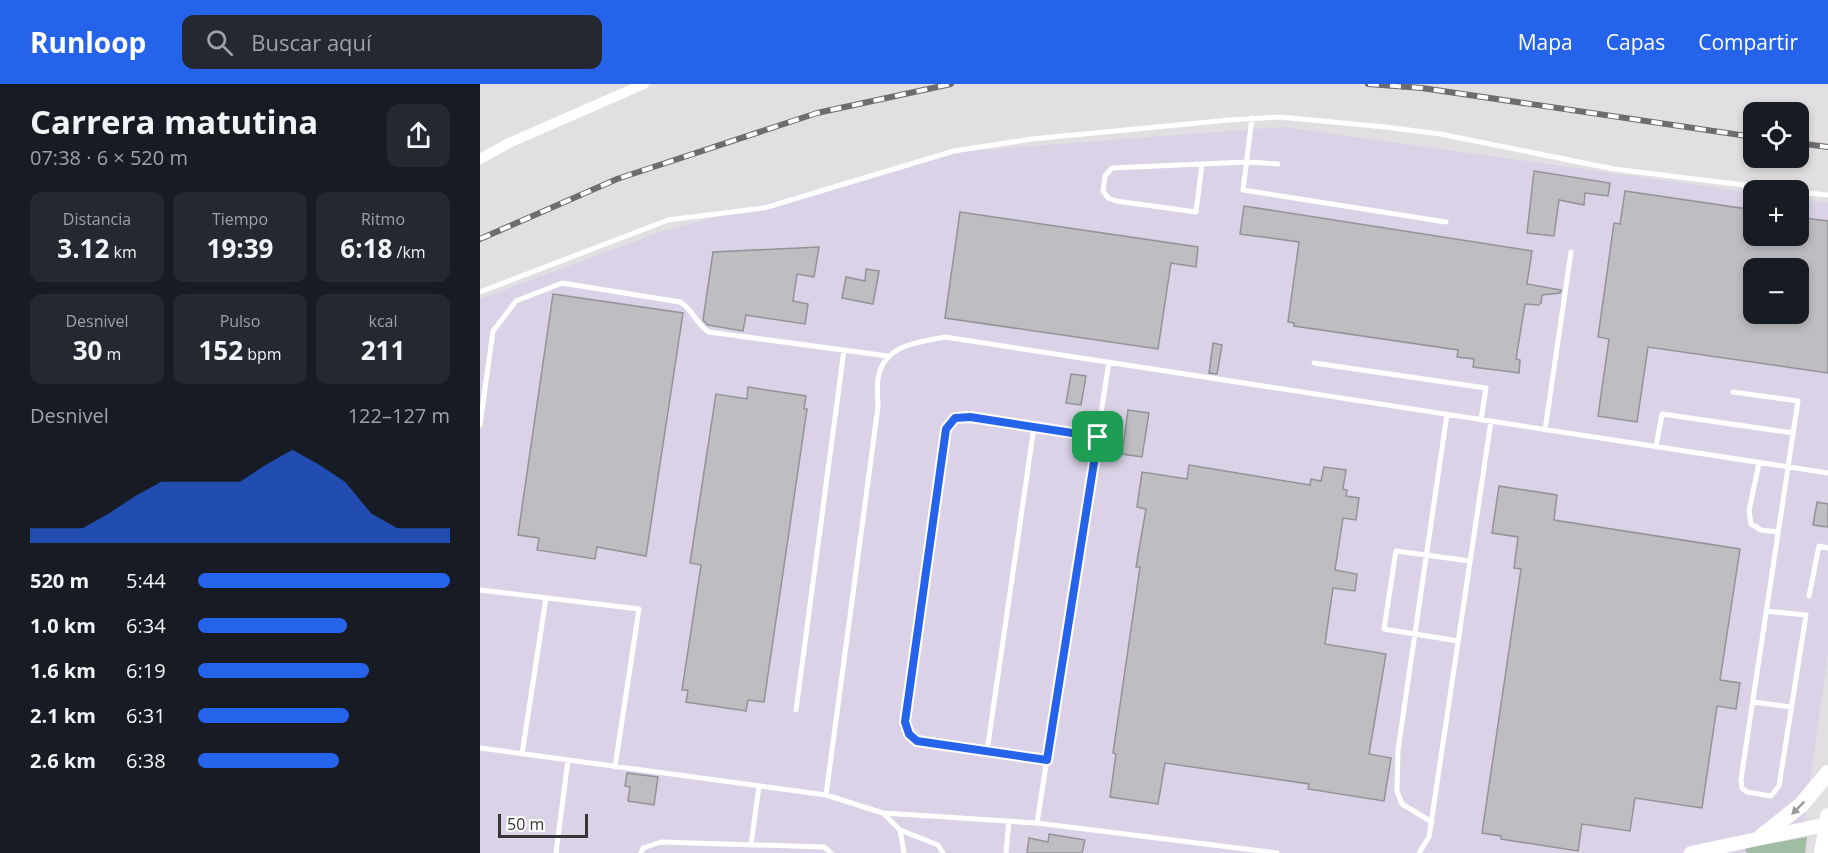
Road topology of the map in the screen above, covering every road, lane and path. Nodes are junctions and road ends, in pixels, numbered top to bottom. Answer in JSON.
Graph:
{"nodes":[{"id":1,"x":644,"y":84,"type":"edge"},
{"id":2,"x":1252,"y":118,"type":"junction"},
{"id":3,"x":480,"y":159,"type":"edge"},
{"id":4,"x":1247,"y":162,"type":"junction"},
{"id":5,"x":1202,"y":164,"type":"junction"},
{"id":6,"x":1278,"y":164,"type":"dead end"},
{"id":7,"x":1743,"y":185,"type":"edge"},
{"id":8,"x":1809,"y":193,"type":"edge"},
{"id":9,"x":1828,"y":195,"type":"edge"},
{"id":10,"x":1446,"y":222,"type":"dead end"},
{"id":11,"x":1571,"y":252,"type":"dead end"},
{"id":12,"x":480,"y":292,"type":"edge"},
{"id":13,"x":844,"y":350,"type":"junction"},
{"id":14,"x":888,"y":356,"type":"junction"},
{"id":15,"x":1109,"y":362,"type":"junction"},
{"id":16,"x":1314,"y":363,"type":"dead end"},
{"id":17,"x":1733,"y":392,"type":"dead end"},
{"id":18,"x":481,"y":414,"type":"edge"},
{"id":19,"x":1447,"y":414,"type":"junction"},
{"id":20,"x":1481,"y":420,"type":"junction"},
{"id":21,"x":1491,"y":421,"type":"junction"},
{"id":22,"x":480,"y":425,"type":"edge"},
{"id":23,"x":1034,"y":427,"type":"junction"},
{"id":24,"x":1545,"y":430,"type":"junction"},
{"id":25,"x":1793,"y":433,"type":"junction"},
{"id":26,"x":1098,"y":437,"type":"junction"},
{"id":27,"x":1656,"y":447,"type":"junction"},
{"id":28,"x":1759,"y":462,"type":"junction"},
{"id":29,"x":1788,"y":467,"type":"junction"},
{"id":30,"x":1828,"y":473,"type":"edge"},
{"id":31,"x":1778,"y":532,"type":"junction"},
{"id":32,"x":1828,"y":548,"type":"edge"},
{"id":33,"x":1427,"y":555,"type":"junction"},
{"id":34,"x":1470,"y":561,"type":"junction"},
{"id":35,"x":480,"y":590,"type":"edge"},
{"id":36,"x":1809,"y":596,"type":"dead end"},
{"id":37,"x":546,"y":598,"type":"junction"},
{"id":38,"x":1766,"y":611,"type":"junction"},
{"id":39,"x":1415,"y":634,"type":"junction"},
{"id":40,"x":1458,"y":641,"type":"junction"},
{"id":41,"x":1753,"y":702,"type":"junction"},
{"id":42,"x":1791,"y":707,"type":"junction"},
{"id":43,"x":796,"y":710,"type":"dead end"},
{"id":44,"x":480,"y":748,"type":"edge"},
{"id":45,"x":987,"y":751,"type":"junction"},
{"id":46,"x":522,"y":754,"type":"junction"},
{"id":47,"x":568,"y":760,"type":"junction"},
{"id":48,"x":1047,"y":760,"type":"junction"},
{"id":49,"x":615,"y":767,"type":"junction"},
{"id":50,"x":1828,"y":773,"type":"edge"},
{"id":51,"x":759,"y":786,"type":"junction"},
{"id":52,"x":826,"y":795,"type":"junction"},
{"id":53,"x":883,"y":813,"type":"junction"},
{"id":54,"x":1008,"y":821,"type":"junction"},
{"id":55,"x":1828,"y":821,"type":"edge"},
{"id":56,"x":1432,"y":822,"type":"junction"},
{"id":57,"x":1037,"y":824,"type":"junction"},
{"id":58,"x":900,"y":830,"type":"junction"},
{"id":59,"x":1762,"y":836,"type":"junction"},
{"id":60,"x":751,"y":845,"type":"junction"},
{"id":61,"x":556,"y":853,"type":"edge"},
{"id":62,"x":641,"y":853,"type":"edge"},
{"id":63,"x":831,"y":853,"type":"edge"},
{"id":64,"x":904,"y":853,"type":"edge"},
{"id":65,"x":943,"y":853,"type":"edge"},
{"id":66,"x":1006,"y":853,"type":"edge"},
{"id":67,"x":1277,"y":853,"type":"edge"},
{"id":68,"x":1419,"y":853,"type":"edge"},
{"id":69,"x":1691,"y":853,"type":"edge"},
{"id":70,"x":1822,"y":853,"type":"edge"}],
"edges":[{"from":1,"to":3,"type":"street"},
{"from":2,"to":4,"type":"lane"},
{"from":2,"to":7,"type":"lane"},
{"from":2,"to":12,"type":"lane"},
{"from":4,"to":5,"type":"lane"},
{"from":4,"to":6,"type":"lane"},
{"from":4,"to":10,"type":"lane"},
{"from":5,"to":5,"type":"lane"},
{"from":8,"to":9,"type":"lane"},
{"from":11,"to":24,"type":"lane"},
{"from":13,"to":14,"type":"lane"},
{"from":13,"to":18,"type":"lane"},
{"from":13,"to":43,"type":"lane"},
{"from":14,"to":15,"type":"lane"},
{"from":14,"to":52,"type":"lane"},
{"from":15,"to":19,"type":"lane"},
{"from":15,"to":26,"type":"lane"},
{"from":16,"to":20,"type":"lane"},
{"from":17,"to":25,"type":"lane"},
{"from":18,"to":22,"type":"lane"},
{"from":19,"to":20,"type":"lane"},
{"from":19,"to":33,"type":"lane"},
{"from":20,"to":21,"type":"lane"},
{"from":21,"to":24,"type":"lane"},
{"from":21,"to":34,"type":"lane"},
{"from":23,"to":26,"type":"lane"},
{"from":23,"to":45,"type":"lane"},
{"from":23,"to":45,"type":"lane"},
{"from":24,"to":27,"type":"lane"},
{"from":25,"to":27,"type":"lane"},
{"from":25,"to":29,"type":"lane"},
{"from":26,"to":48,"type":"lane"},
{"from":27,"to":28,"type":"lane"},
{"from":28,"to":29,"type":"lane"},
{"from":28,"to":31,"type":"lane"},
{"from":29,"to":30,"type":"lane"},
{"from":29,"to":31,"type":"lane"},
{"from":31,"to":38,"type":"lane"},
{"from":32,"to":36,"type":"lane"},
{"from":33,"to":34,"type":"lane"},
{"from":33,"to":39,"type":"lane"},
{"from":33,"to":39,"type":"lane"},
{"from":34,"to":40,"type":"lane"},
{"from":35,"to":37,"type":"lane"},
{"from":37,"to":46,"type":"lane"},
{"from":37,"to":49,"type":"lane"},
{"from":38,"to":41,"type":"lane"},
{"from":38,"to":42,"type":"lane"},
{"from":39,"to":40,"type":"lane"},
{"from":39,"to":56,"type":"lane"},
{"from":40,"to":56,"type":"lane"},
{"from":41,"to":42,"type":"lane"},
{"from":41,"to":42,"type":"lane"},
{"from":44,"to":46,"type":"lane"},
{"from":45,"to":48,"type":"lane"},
{"from":46,"to":47,"type":"lane"},
{"from":47,"to":49,"type":"lane"},
{"from":47,"to":61,"type":"lane"},
{"from":48,"to":57,"type":"lane"},
{"from":49,"to":51,"type":"lane"},
{"from":50,"to":59,"type":"main road","one_way":true},
{"from":51,"to":52,"type":"lane"},
{"from":51,"to":60,"type":"lane"},
{"from":52,"to":53,"type":"lane"},
{"from":53,"to":54,"type":"lane"},
{"from":53,"to":58,"type":"lane"},
{"from":54,"to":57,"type":"lane"},
{"from":54,"to":66,"type":"lane"},
{"from":55,"to":59,"type":"main road"},
{"from":55,"to":70,"type":"main road"},
{"from":56,"to":68,"type":"lane"},
{"from":57,"to":67,"type":"lane"},
{"from":58,"to":64,"type":"lane"},
{"from":58,"to":65,"type":"lane"},
{"from":59,"to":69,"type":"main road"},
{"from":60,"to":62,"type":"lane"},
{"from":60,"to":63,"type":"lane"}]}
